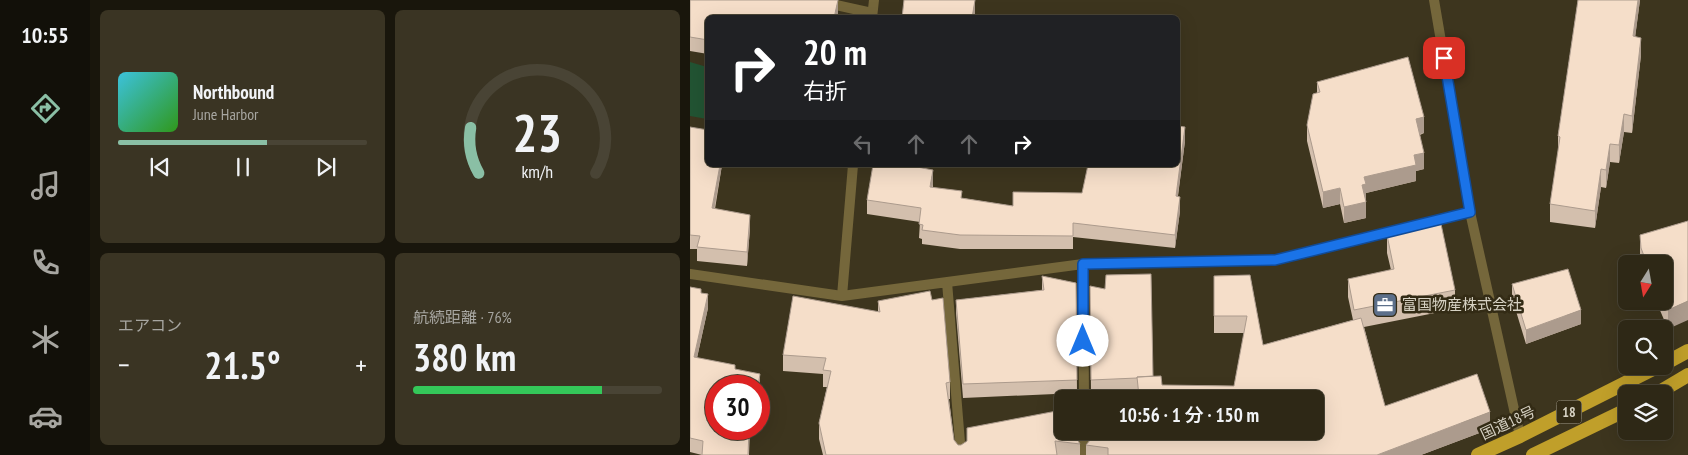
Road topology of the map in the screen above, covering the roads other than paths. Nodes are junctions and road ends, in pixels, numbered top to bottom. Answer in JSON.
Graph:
{"nodes":[{"id":1,"x":814,"y":0,"type":"edge"},
{"id":2,"x":874,"y":0,"type":"edge"},
{"id":3,"x":1434,"y":0,"type":"edge"},
{"id":4,"x":872,"y":15,"type":"edge"},
{"id":5,"x":853,"y":167,"type":"edge"},
{"id":6,"x":1470,"y":212,"type":"junction"},
{"id":7,"x":1083,"y":264,"type":"junction"},
{"id":8,"x":690,"y":274,"type":"edge"},
{"id":9,"x":947,"y":282,"type":"junction"},
{"id":10,"x":842,"y":296,"type":"junction"},
{"id":11,"x":1688,"y":351,"type":"edge"},
{"id":12,"x":1673,"y":359,"type":"edge"},
{"id":13,"x":1641,"y":375,"type":"edge"},
{"id":14,"x":1688,"y":376,"type":"edge"},
{"id":15,"x":1672,"y":385,"type":"edge"},
{"id":16,"x":1084,"y":390,"type":"edge"},
{"id":17,"x":1618,"y":414,"type":"edge"},
{"id":18,"x":1520,"y":436,"type":"junction"},
{"id":19,"x":1084,"y":440,"type":"edge"},
{"id":20,"x":961,"y":455,"type":"edge"},
{"id":21,"x":1084,"y":455,"type":"edge"},
{"id":22,"x":1478,"y":455,"type":"edge"},
{"id":23,"x":1533,"y":455,"type":"edge"}],
"edges":[{"from":1,"to":4,"type":"street"},
{"from":2,"to":4,"type":"street"},
{"from":3,"to":6,"type":"street"},
{"from":5,"to":10,"type":"street"},
{"from":6,"to":7,"type":"street"},
{"from":6,"to":18,"type":"street"},
{"from":7,"to":9,"type":"street"},
{"from":7,"to":16,"type":"street"},
{"from":8,"to":10,"type":"street"},
{"from":9,"to":10,"type":"street"},
{"from":9,"to":20,"type":"street"},
{"from":11,"to":12,"type":"highway"},
{"from":13,"to":18,"type":"highway","name":"国道18号","number":"18"},
{"from":14,"to":15,"type":"highway"},
{"from":17,"to":23,"type":"highway","number":"18"},
{"from":18,"to":22,"type":"highway","name":"国道18号","number":"18"},
{"from":19,"to":21,"type":"street"}]}
